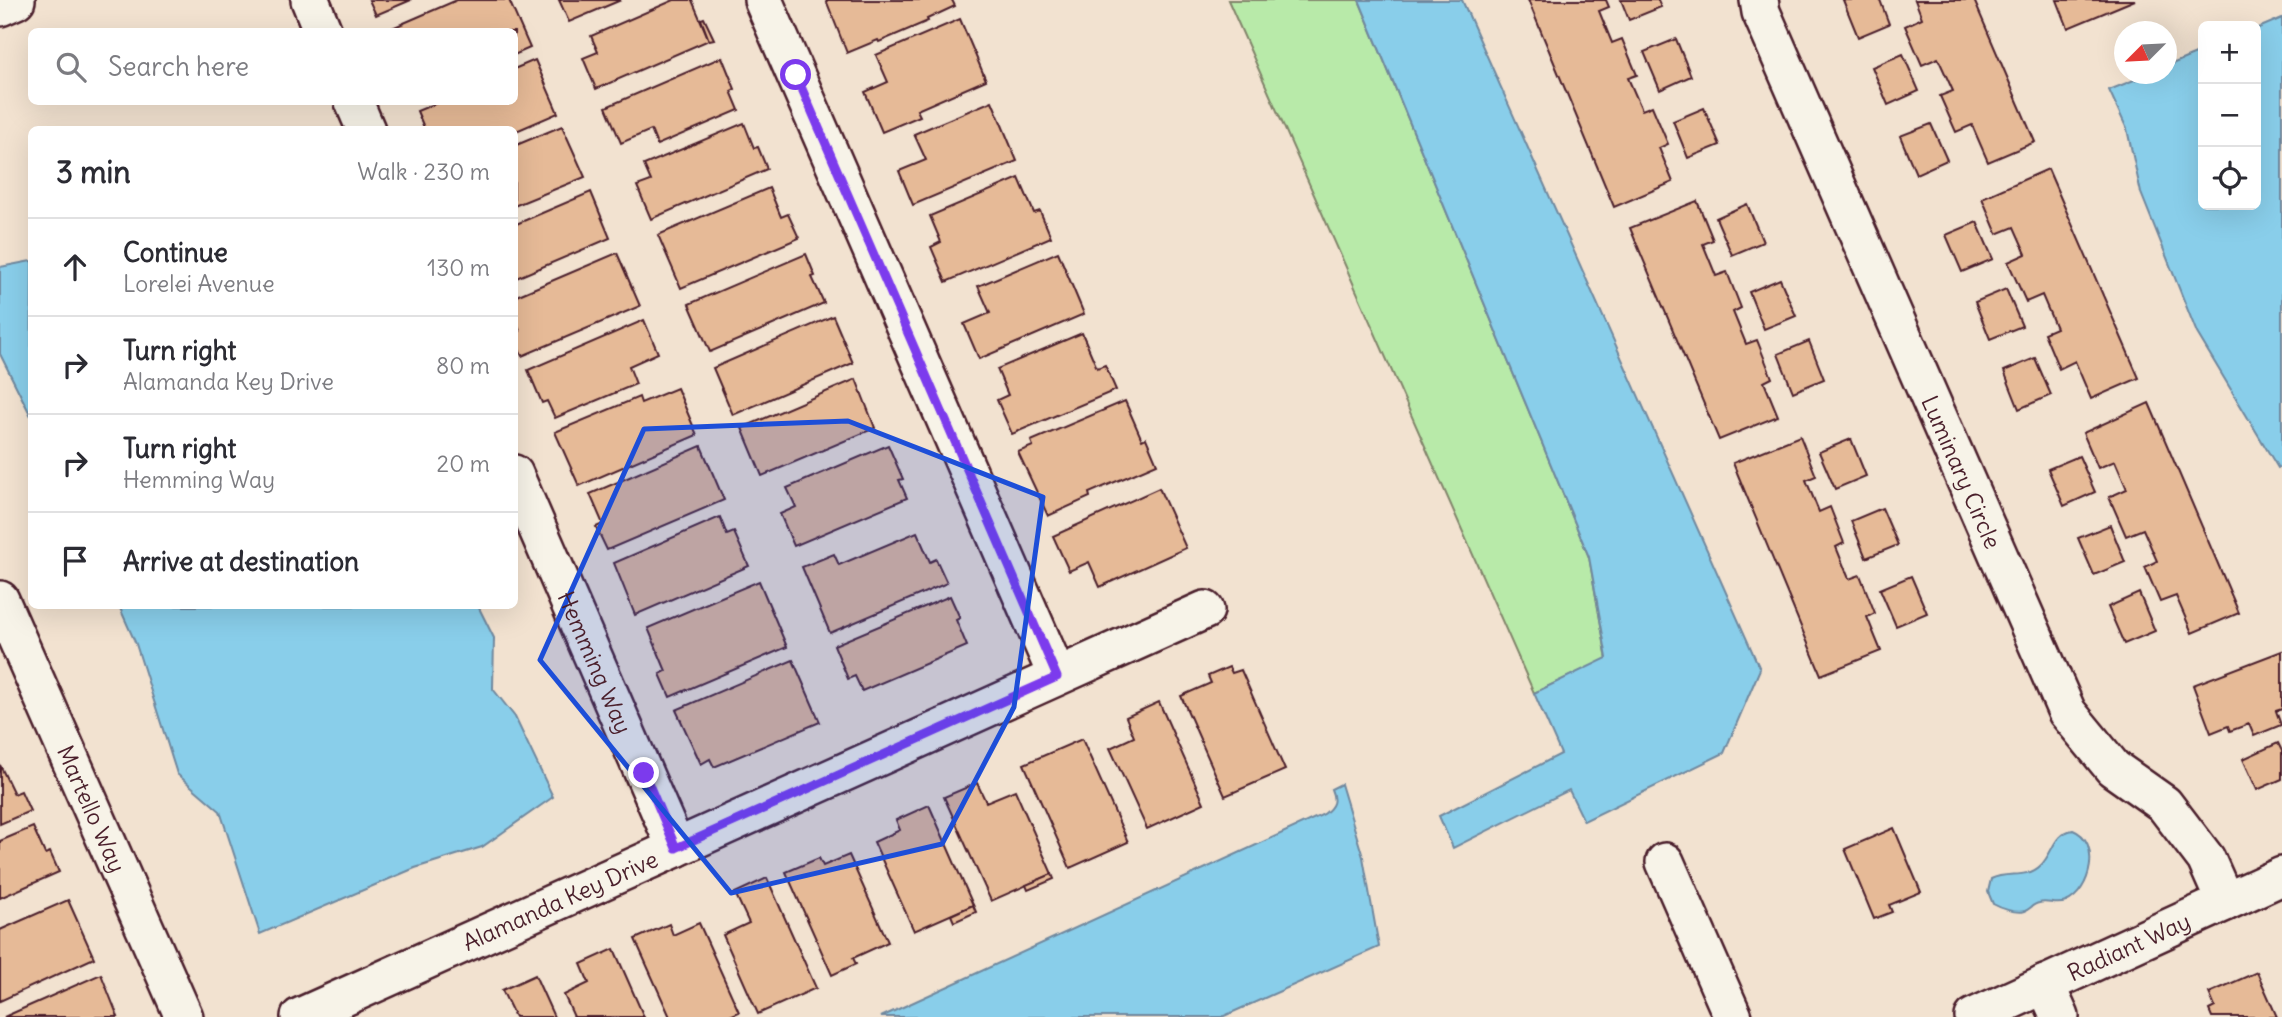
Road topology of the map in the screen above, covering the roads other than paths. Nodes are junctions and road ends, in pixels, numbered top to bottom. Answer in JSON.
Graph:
{"nodes":[{"id":1,"x":16,"y":0,"type":"edge"},
{"id":2,"x":310,"y":0,"type":"edge"},
{"id":3,"x":763,"y":0,"type":"edge"},
{"id":4,"x":1759,"y":0,"type":"edge"},
{"id":5,"x":0,"y":7,"type":"edge"},
{"id":6,"x":321,"y":28,"type":"edge"},
{"id":7,"x":355,"y":105,"type":"edge"},
{"id":8,"x":364,"y":126,"type":"edge"},
{"id":9,"x":518,"y":483,"type":"edge"},
{"id":10,"x":0,"y":600,"type":"edge"},
{"id":11,"x":1205,"y":610,"type":"dead end"},
{"id":12,"x":1057,"y":677,"type":"junction"},
{"id":13,"x":676,"y":848,"type":"junction"},
{"id":14,"x":1665,"y":862,"type":"dead end"},
{"id":15,"x":2282,"y":876,"type":"edge"},
{"id":16,"x":2225,"y":902,"type":"junction"},
{"id":17,"x":2045,"y":984,"type":"junction"},
{"id":18,"x":184,"y":1017,"type":"edge"},
{"id":19,"x":300,"y":1017,"type":"edge"},
{"id":20,"x":1734,"y":1017,"type":"edge"},
{"id":21,"x":1974,"y":1017,"type":"edge"},
{"id":22,"x":2060,"y":1017,"type":"edge"}],
"edges":[{"from":1,"to":5,"type":"street"},
{"from":2,"to":6,"type":"street"},
{"from":3,"to":12,"type":"street"},
{"from":4,"to":16,"type":"street","name":"Luminary Circle"},
{"from":7,"to":8,"type":"street"},
{"from":9,"to":13,"type":"street","name":"Hemming Way"},
{"from":10,"to":18,"type":"street","name":"Martello Way"},
{"from":11,"to":12,"type":"street","name":"Alamanda Key Drive"},
{"from":12,"to":13,"type":"street","name":"Alamanda Key Drive"},
{"from":13,"to":19,"type":"street","name":"Alamanda Key Drive"},
{"from":14,"to":20,"type":"street"},
{"from":15,"to":16,"type":"street","name":"Radiant Way"},
{"from":16,"to":17,"type":"street","name":"Radiant Way"},
{"from":17,"to":21,"type":"street","name":"Radiant Way"},
{"from":17,"to":22,"type":"street"}]}
